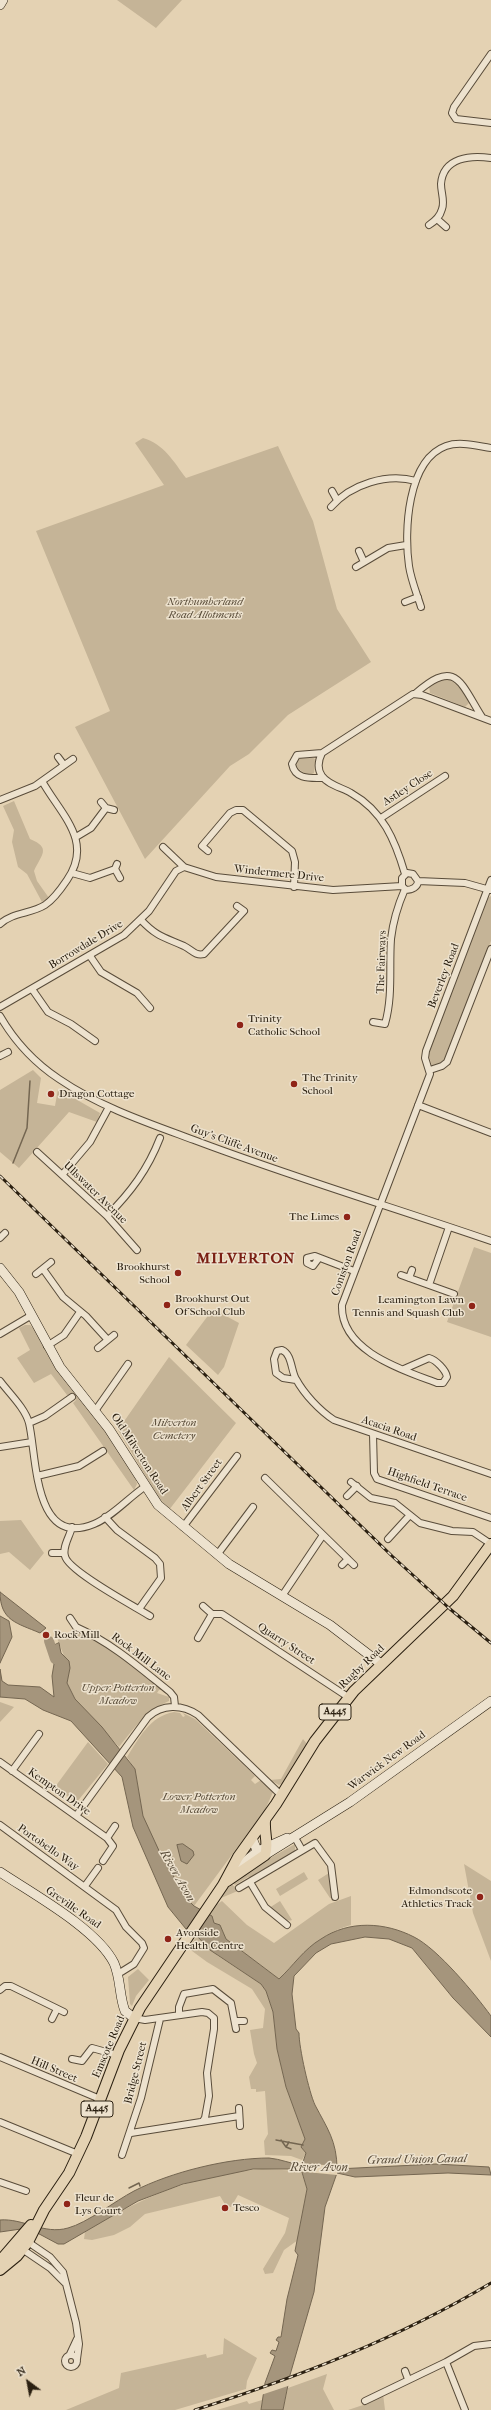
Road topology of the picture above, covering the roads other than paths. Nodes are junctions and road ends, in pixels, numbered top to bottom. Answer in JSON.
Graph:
{"nodes":[{"id":1,"x":2,"y":0,"type":"edge"},
{"id":2,"x":0,"y":5,"type":"edge"},
{"id":3,"x":491,"y":54,"type":"edge"},
{"id":4,"x":491,"y":123,"type":"edge"},
{"id":5,"x":491,"y":158,"type":"edge"},
{"id":6,"x":437,"y":219,"type":"junction"},
{"id":7,"x":429,"y":225,"type":"dead end"},
{"id":8,"x":446,"y":227,"type":"dead end"},
{"id":9,"x":491,"y":448,"type":"edge"},
{"id":10,"x":416,"y":481,"type":"junction"},
{"id":11,"x":332,"y":491,"type":"dead end"},
{"id":12,"x":337,"y":500,"type":"junction"},
{"id":13,"x":331,"y":507,"type":"dead end"},
{"id":14,"x":406,"y":545,"type":"junction"},
{"id":15,"x":359,"y":551,"type":"dead end"},
{"id":16,"x":364,"y":562,"type":"junction"},
{"id":17,"x":356,"y":566,"type":"dead end"},
{"id":18,"x":418,"y":598,"type":"junction"},
{"id":19,"x":405,"y":602,"type":"dead end"},
{"id":20,"x":421,"y":607,"type":"dead end"},
{"id":21,"x":416,"y":693,"type":"junction"},
{"id":22,"x":482,"y":717,"type":"junction"},
{"id":23,"x":491,"y":721,"type":"edge"},
{"id":24,"x":322,"y":753,"type":"junction"},
{"id":25,"x":58,"y":756,"type":"dead end"},
{"id":26,"x":73,"y":759,"type":"dead end"},
{"id":27,"x":64,"y":765,"type":"junction"},
{"id":28,"x":445,"y":776,"type":"dead end"},
{"id":29,"x":323,"y":778,"type":"junction"},
{"id":30,"x":42,"y":781,"type":"junction"},
{"id":31,"x":0,"y":800,"type":"edge"},
{"id":32,"x":101,"y":802,"type":"dead end"},
{"id":33,"x":106,"y":808,"type":"junction"},
{"id":34,"x":114,"y":810,"type":"dead end"},
{"id":35,"x":381,"y":818,"type":"junction"},
{"id":36,"x":76,"y":837,"type":"junction"},
{"id":37,"x":163,"y":847,"type":"dead end"},
{"id":38,"x":208,"y":851,"type":"dead end"},
{"id":39,"x":184,"y":867,"type":"junction"},
{"id":40,"x":72,"y":873,"type":"junction"},
{"id":41,"x":405,"y":874,"type":"junction"},
{"id":42,"x":120,"y":878,"type":"dead end"},
{"id":43,"x":418,"y":880,"type":"junction"},
{"id":44,"x":491,"y":880,"type":"edge"},
{"id":45,"x":294,"y":887,"type":"junction"},
{"id":46,"x":403,"y":888,"type":"junction"},
{"id":47,"x":489,"y":890,"type":"edge"},
{"id":48,"x":237,"y":906,"type":"dead end"},
{"id":49,"x":141,"y":920,"type":"junction"},
{"id":50,"x":0,"y":924,"type":"edge"},
{"id":51,"x":491,"y":948,"type":"edge"},
{"id":52,"x":90,"y":956,"type":"junction"},
{"id":53,"x":32,"y":989,"type":"junction"},
{"id":54,"x":0,"y":1007,"type":"edge"},
{"id":55,"x":150,"y":1008,"type":"dead end"},
{"id":56,"x":0,"y":1016,"type":"edge"},
{"id":57,"x":373,"y":1022,"type":"dead end"},
{"id":58,"x":95,"y":1041,"type":"dead end"},
{"id":59,"x":8,"y":1052,"type":"dead end"},
{"id":60,"x":0,"y":1056,"type":"edge"},
{"id":61,"x":430,"y":1070,"type":"junction"},
{"id":62,"x":418,"y":1105,"type":"junction"},
{"id":63,"x":109,"y":1107,"type":"junction"},
{"id":64,"x":491,"y":1133,"type":"edge"},
{"id":65,"x":160,"y":1138,"type":"dead end"},
{"id":66,"x":37,"y":1152,"type":"dead end"},
{"id":67,"x":62,"y":1175,"type":"junction"},
{"id":68,"x":379,"y":1205,"type":"junction"},
{"id":69,"x":108,"y":1216,"type":"junction"},
{"id":70,"x":449,"y":1227,"type":"junction"},
{"id":71,"x":491,"y":1241,"type":"edge"},
{"id":72,"x":137,"y":1250,"type":"dead end"},
{"id":73,"x":319,"y":1258,"type":"dead end"},
{"id":74,"x":51,"y":1262,"type":"dead end"},
{"id":75,"x":43,"y":1269,"type":"junction"},
{"id":76,"x":412,"y":1270,"type":"dead end"},
{"id":77,"x":1,"y":1271,"type":"edge"},
{"id":78,"x":354,"y":1271,"type":"junction"},
{"id":79,"x":36,"y":1274,"type":"dead end"},
{"id":80,"x":401,"y":1275,"type":"dead end"},
{"id":81,"x":409,"y":1278,"type":"junction"},
{"id":82,"x":429,"y":1285,"type":"junction"},
{"id":83,"x":454,"y":1294,"type":"dead end"},
{"id":84,"x":80,"y":1312,"type":"junction"},
{"id":85,"x":32,"y":1315,"type":"junction"},
{"id":86,"x":0,"y":1334,"type":"edge"},
{"id":87,"x":114,"y":1335,"type":"dead end"},
{"id":88,"x":107,"y":1339,"type":"junction"},
{"id":89,"x":47,"y":1346,"type":"junction"},
{"id":90,"x":98,"y":1348,"type":"dead end"},
{"id":91,"x":124,"y":1365,"type":"dead end"},
{"id":92,"x":404,"y":1370,"type":"junction"},
{"id":93,"x":296,"y":1380,"type":"junction"},
{"id":94,"x":0,"y":1381,"type":"edge"},
{"id":95,"x":62,"y":1395,"type":"dead end"},
{"id":96,"x":72,"y":1397,"type":"dead end"},
{"id":97,"x":66,"y":1401,"type":"junction"},
{"id":98,"x":96,"y":1411,"type":"junction"},
{"id":99,"x":29,"y":1422,"type":"junction"},
{"id":100,"x":373,"y":1434,"type":"junction"},
{"id":101,"x":32,"y":1442,"type":"junction"},
{"id":102,"x":0,"y":1447,"type":"edge"},
{"id":103,"x":93,"y":1449,"type":"dead end"},
{"id":104,"x":103,"y":1451,"type":"dead end"},
{"id":105,"x":97,"y":1455,"type":"junction"},
{"id":106,"x":237,"y":1456,"type":"dead end"},
{"id":107,"x":491,"y":1474,"type":"edge"},
{"id":108,"x":37,"y":1476,"type":"junction"},
{"id":109,"x":265,"y":1478,"type":"dead end"},
{"id":110,"x":351,"y":1482,"type":"dead end"},
{"id":111,"x":271,"y":1484,"type":"junction"},
{"id":112,"x":146,"y":1486,"type":"junction"},
{"id":113,"x":357,"y":1486,"type":"junction"},
{"id":114,"x":266,"y":1489,"type":"dead end"},
{"id":115,"x":347,"y":1496,"type":"dead end"},
{"id":116,"x":253,"y":1507,"type":"dead end"},
{"id":117,"x":410,"y":1516,"type":"junction"},
{"id":118,"x":105,"y":1517,"type":"junction"},
{"id":119,"x":491,"y":1518,"type":"edge"},
{"id":120,"x":72,"y":1527,"type":"junction"},
{"id":121,"x":183,"y":1527,"type":"junction"},
{"id":122,"x":388,"y":1529,"type":"dead end"},
{"id":123,"x":393,"y":1534,"type":"junction"},
{"id":124,"x":323,"y":1535,"type":"junction"},
{"id":125,"x":388,"y":1539,"type":"dead end"},
{"id":126,"x":491,"y":1544,"type":"edge"},
{"id":127,"x":52,"y":1553,"type":"dead end"},
{"id":128,"x":64,"y":1553,"type":"junction"},
{"id":129,"x":217,"y":1555,"type":"junction"},
{"id":130,"x":348,"y":1559,"type":"junction"},
{"id":131,"x":354,"y":1564,"type":"dead end"},
{"id":132,"x":342,"y":1565,"type":"dead end"},
{"id":133,"x":282,"y":1596,"type":"junction"},
{"id":134,"x":203,"y":1606,"type":"dead end"},
{"id":135,"x":139,"y":1609,"type":"junction"},
{"id":136,"x":212,"y":1614,"type":"junction"},
{"id":137,"x":150,"y":1616,"type":"dead end"},
{"id":138,"x":70,"y":1618,"type":"dead end"},
{"id":139,"x":198,"y":1638,"type":"dead end"},
{"id":140,"x":381,"y":1664,"type":"junction"},
{"id":141,"x":348,"y":1697,"type":"junction"},
{"id":142,"x":491,"y":1701,"type":"edge"},
{"id":143,"x":175,"y":1706,"type":"junction"},
{"id":144,"x":39,"y":1734,"type":"dead end"},
{"id":145,"x":0,"y":1762,"type":"edge"},
{"id":146,"x":12,"y":1771,"type":"junction"},
{"id":147,"x":282,"y":1796,"type":"junction"},
{"id":148,"x":76,"y":1816,"type":"junction"},
{"id":149,"x":265,"y":1821,"type":"junction"},
{"id":150,"x":0,"y":1825,"type":"edge"},
{"id":151,"x":115,"y":1826,"type":"dead end"},
{"id":152,"x":294,"y":1836,"type":"junction"},
{"id":153,"x":107,"y":1838,"type":"junction"},
{"id":154,"x":252,"y":1838,"type":"junction"},
{"id":155,"x":264,"y":1850,"type":"junction"},
{"id":156,"x":302,"y":1850,"type":"junction"},
{"id":157,"x":103,"y":1861,"type":"dead end"},
{"id":158,"x":98,"y":1868,"type":"dead end"},
{"id":159,"x":0,"y":1872,"type":"edge"},
{"id":160,"x":225,"y":1881,"type":"junction"},
{"id":161,"x":250,"y":1882,"type":"junction"},
{"id":162,"x":85,"y":1886,"type":"junction"},
{"id":163,"x":240,"y":1888,"type":"dead end"},
{"id":164,"x":335,"y":1897,"type":"dead end"},
{"id":165,"x":212,"y":1902,"type":"joint"},
{"id":166,"x":287,"y":1925,"type":"dead end"},
{"id":167,"x":118,"y":1974,"type":"junction"},
{"id":168,"x":0,"y":1990,"type":"edge"},
{"id":169,"x":57,"y":2009,"type":"junction"},
{"id":170,"x":64,"y":2012,"type":"dead end"},
{"id":171,"x":179,"y":2015,"type":"junction"},
{"id":172,"x":134,"y":2018,"type":"junction"},
{"id":173,"x":160,"y":2018,"type":"junction"},
{"id":174,"x":52,"y":2020,"type":"dead end"},
{"id":175,"x":235,"y":2021,"type":"junction"},
{"id":176,"x":244,"y":2021,"type":"dead end"},
{"id":177,"x":236,"y":2029,"type":"dead end"},
{"id":178,"x":117,"y":2055,"type":"junction"},
{"id":179,"x":0,"y":2057,"type":"edge"},
{"id":180,"x":72,"y":2059,"type":"dead end"},
{"id":181,"x":80,"y":2062,"type":"junction"},
{"id":182,"x":81,"y":2069,"type":"dead end"},
{"id":183,"x":100,"y":2099,"type":"junction"},
{"id":184,"x":239,"y":2108,"type":"dead end"},
{"id":185,"x":239,"y":2116,"type":"junction"},
{"id":186,"x":203,"y":2121,"type":"junction"},
{"id":187,"x":0,"y":2122,"type":"edge"},
{"id":188,"x":240,"y":2126,"type":"dead end"},
{"id":189,"x":131,"y":2133,"type":"junction"},
{"id":190,"x":78,"y":2154,"type":"junction"},
{"id":191,"x":122,"y":2155,"type":"dead end"},
{"id":192,"x":0,"y":2182,"type":"edge"},
{"id":193,"x":26,"y":2191,"type":"dead end"},
{"id":194,"x":29,"y":2234,"type":"junction"},
{"id":195,"x":0,"y":2262,"type":"edge"},
{"id":196,"x":0,"y":2270,"type":"edge"},
{"id":197,"x":66,"y":2284,"type":"junction"},
{"id":198,"x":77,"y":2339,"type":"junction"},
{"id":199,"x":491,"y":2344,"type":"edge"},
{"id":200,"x":70,"y":2354,"type":"junction"},
{"id":201,"x":77,"y":2359,"type":"junction"},
{"id":202,"x":446,"y":2362,"type":"junction"},
{"id":203,"x":405,"y":2371,"type":"dead end"},
{"id":204,"x":408,"y":2379,"type":"junction"},
{"id":205,"x":366,"y":2400,"type":"dead end"},
{"id":206,"x":465,"y":2410,"type":"edge"}],
"edges":[{"from":1,"to":2,"type":"street"},
{"from":3,"to":4,"type":"street"},
{"from":5,"to":6,"type":"street"},
{"from":6,"to":7,"type":"street"},
{"from":6,"to":8,"type":"street"},
{"from":9,"to":10,"type":"street"},
{"from":10,"to":12,"type":"street"},
{"from":10,"to":14,"type":"street"},
{"from":11,"to":12,"type":"street"},
{"from":12,"to":13,"type":"street"},
{"from":14,"to":16,"type":"street"},
{"from":14,"to":18,"type":"street"},
{"from":15,"to":16,"type":"street"},
{"from":16,"to":17,"type":"street"},
{"from":18,"to":19,"type":"street"},
{"from":18,"to":20,"type":"street"},
{"from":21,"to":22,"type":"street"},
{"from":21,"to":22,"type":"street"},
{"from":21,"to":24,"type":"street"},
{"from":22,"to":23,"type":"street"},
{"from":24,"to":29,"type":"street"},
{"from":24,"to":29,"type":"street"},
{"from":25,"to":27,"type":"street"},
{"from":26,"to":27,"type":"street"},
{"from":27,"to":30,"type":"street"},
{"from":28,"to":35,"type":"street","name":"Astley Close"},
{"from":29,"to":35,"type":"street"},
{"from":30,"to":31,"type":"street"},
{"from":30,"to":36,"type":"street"},
{"from":32,"to":33,"type":"street"},
{"from":33,"to":34,"type":"street"},
{"from":33,"to":36,"type":"street"},
{"from":35,"to":41,"type":"street"},
{"from":36,"to":40,"type":"street"},
{"from":37,"to":39,"type":"street","name":"Windermere Drive"},
{"from":38,"to":45,"type":"street"},
{"from":39,"to":45,"type":"street","name":"Windermere Drive"},
{"from":39,"to":49,"type":"street","name":"Borrowdale Drive"},
{"from":40,"to":42,"type":"street"},
{"from":40,"to":50,"type":"street"},
{"from":41,"to":43,"type":"street"},
{"from":41,"to":46,"type":"street","name":"The Fairways"},
{"from":43,"to":46,"type":"street"},
{"from":43,"to":47,"type":"street"},
{"from":44,"to":47,"type":"street","name":"Beverley Road"},
{"from":45,"to":46,"type":"street","name":"Windermere Drive"},
{"from":46,"to":57,"type":"street","name":"The Fairways"},
{"from":47,"to":61,"type":"street","name":"Beverley Road"},
{"from":48,"to":49,"type":"street"},
{"from":49,"to":52,"type":"street","name":"Borrowdale Drive"},
{"from":51,"to":61,"type":"street"},
{"from":52,"to":53,"type":"street","name":"Borrowdale Drive"},
{"from":52,"to":55,"type":"street"},
{"from":53,"to":54,"type":"street","name":"Borrowdale Drive"},
{"from":53,"to":58,"type":"street"},
{"from":56,"to":63,"type":"street","name":"Guy's Cliffe Avenue"},
{"from":59,"to":60,"type":"street"},
{"from":61,"to":62,"type":"street"},
{"from":62,"to":64,"type":"street"},
{"from":62,"to":68,"type":"street"},
{"from":63,"to":67,"type":"street"},
{"from":63,"to":68,"type":"street","name":"Guy's Cliffe Avenue"},
{"from":65,"to":69,"type":"street"},
{"from":66,"to":67,"type":"street","name":"Ullswater Avenue"},
{"from":67,"to":69,"type":"street","name":"Ullswater Avenue"},
{"from":68,"to":70,"type":"street","name":"Guy's Cliffe Avenue"},
{"from":68,"to":78,"type":"street","name":"Coniston Road"},
{"from":69,"to":72,"type":"street","name":"Ullswater Avenue"},
{"from":70,"to":71,"type":"street","name":"Guy's Cliffe Avenue"},
{"from":70,"to":82,"type":"street"},
{"from":73,"to":78,"type":"street"},
{"from":74,"to":75,"type":"street"},
{"from":75,"to":79,"type":"street"},
{"from":75,"to":84,"type":"street"},
{"from":76,"to":81,"type":"street"},
{"from":77,"to":85,"type":"street","name":"Old Milverton Road"},
{"from":78,"to":92,"type":"street","name":"Coniston Road"},
{"from":80,"to":81,"type":"street"},
{"from":81,"to":82,"type":"street"},
{"from":82,"to":83,"type":"street"},
{"from":84,"to":88,"type":"street"},
{"from":84,"to":89,"type":"street"},
{"from":85,"to":86,"type":"street"},
{"from":85,"to":89,"type":"street","name":"Old Milverton Road"},
{"from":87,"to":88,"type":"street"},
{"from":88,"to":90,"type":"street"},
{"from":89,"to":98,"type":"street","name":"Old Milverton Road"},
{"from":91,"to":98,"type":"street"},
{"from":92,"to":92,"type":"street","name":"Coniston Road"},
{"from":93,"to":93,"type":"street","name":"Acacia Road"},
{"from":93,"to":100,"type":"street","name":"Acacia Road"},
{"from":94,"to":99,"type":"street"},
{"from":95,"to":97,"type":"street"},
{"from":96,"to":97,"type":"street"},
{"from":97,"to":99,"type":"street"},
{"from":98,"to":112,"type":"street","name":"Old Milverton Road"},
{"from":99,"to":101,"type":"street"},
{"from":100,"to":107,"type":"street","name":"Acacia Road"},
{"from":100,"to":119,"type":"street","name":"Highfield Terrace"},
{"from":101,"to":102,"type":"street"},
{"from":101,"to":108,"type":"street"},
{"from":103,"to":105,"type":"street"},
{"from":104,"to":105,"type":"street"},
{"from":105,"to":108,"type":"street"},
{"from":106,"to":121,"type":"street","name":"Albert Street"},
{"from":108,"to":120,"type":"street"},
{"from":109,"to":111,"type":"street"},
{"from":110,"to":113,"type":"street"},
{"from":111,"to":114,"type":"street"},
{"from":111,"to":124,"type":"street"},
{"from":112,"to":118,"type":"street"},
{"from":112,"to":121,"type":"street","name":"Old Milverton Road"},
{"from":113,"to":115,"type":"street"},
{"from":113,"to":117,"type":"street"},
{"from":116,"to":129,"type":"street"},
{"from":117,"to":123,"type":"street"},
{"from":117,"to":126,"type":"street"},
{"from":118,"to":120,"type":"street"},
{"from":118,"to":135,"type":"street"},
{"from":120,"to":128,"type":"street"},
{"from":121,"to":129,"type":"street","name":"Old Milverton Road"},
{"from":122,"to":123,"type":"street"},
{"from":123,"to":125,"type":"street"},
{"from":124,"to":130,"type":"street"},
{"from":124,"to":133,"type":"street"},
{"from":126,"to":140,"type":"main road","name":"Rugby Road","number":"A445"},
{"from":127,"to":128,"type":"street"},
{"from":128,"to":135,"type":"street"},
{"from":129,"to":133,"type":"street","name":"Old Milverton Road"},
{"from":130,"to":131,"type":"street"},
{"from":130,"to":132,"type":"street"},
{"from":133,"to":140,"type":"street","name":"Old Milverton Road"},
{"from":134,"to":136,"type":"street","name":"Quarry Street"},
{"from":135,"to":137,"type":"street"},
{"from":136,"to":139,"type":"street"},
{"from":136,"to":141,"type":"street","name":"Quarry Street"},
{"from":138,"to":143,"type":"street","name":"Rock Mill Lane"},
{"from":140,"to":141,"type":"main road","name":"Rugby Road","number":"A445"},
{"from":141,"to":147,"type":"main road","name":"Rugby Road","number":"A445"},
{"from":142,"to":152,"type":"street","name":"Warwick New Road"},
{"from":143,"to":147,"type":"street"},
{"from":143,"to":148,"type":"street"},
{"from":144,"to":146,"type":"street"},
{"from":145,"to":146,"type":"street","name":"Kempton Drive"},
{"from":146,"to":148,"type":"street","name":"Kempton Drive"},
{"from":147,"to":149,"type":"main road","name":"Rugby Road","number":"A445"},
{"from":148,"to":153,"type":"street","name":"Kempton Drive"},
{"from":149,"to":154,"type":"main road","name":"Rugby Road","number":"A445"},
{"from":149,"to":155,"type":"main road"},
{"from":150,"to":162,"type":"street","name":"Portobello Way"},
{"from":151,"to":153,"type":"street"},
{"from":152,"to":155,"type":"street","name":"Warwick New Road"},
{"from":152,"to":156,"type":"street"},
{"from":153,"to":157,"type":"street"},
{"from":154,"to":155,"type":"street"},
{"from":154,"to":160,"type":"main road","name":"Rugby Road","number":"A445"},
{"from":155,"to":160,"type":"main road","name":"Warwick New Road","number":"A445"},
{"from":156,"to":161,"type":"street"},
{"from":156,"to":164,"type":"street"},
{"from":158,"to":162,"type":"street","name":"Portobello Way"},
{"from":159,"to":167,"type":"street","name":"Greville Road"},
{"from":160,"to":165,"type":"main road","name":"Warwick New Road","number":"A445"},
{"from":161,"to":163,"type":"street"},
{"from":161,"to":166,"type":"street"},
{"from":162,"to":167,"type":"street","name":"Portobello Way"},
{"from":165,"to":172,"type":"main road","name":"Emscote Road","number":"A445"},
{"from":167,"to":172,"type":"street","name":"Greville Road"},
{"from":168,"to":169,"type":"street"},
{"from":169,"to":170,"type":"street"},
{"from":169,"to":174,"type":"street"},
{"from":171,"to":173,"type":"street"},
{"from":171,"to":175,"type":"street"},
{"from":171,"to":186,"type":"street"},
{"from":172,"to":173,"type":"street"},
{"from":172,"to":178,"type":"main road","name":"Emscote Road","number":"A445"},
{"from":173,"to":189,"type":"street","name":"Bridge Street"},
{"from":175,"to":176,"type":"street"},
{"from":175,"to":177,"type":"street"},
{"from":178,"to":181,"type":"street"},
{"from":178,"to":183,"type":"main road","name":"Emscote Road","number":"A445"},
{"from":179,"to":183,"type":"street","name":"Hill Street"},
{"from":180,"to":181,"type":"street"},
{"from":181,"to":182,"type":"street"},
{"from":183,"to":190,"type":"main road","name":"Emscote Road","number":"A445"},
{"from":184,"to":185,"type":"street"},
{"from":185,"to":186,"type":"street"},
{"from":185,"to":188,"type":"street"},
{"from":186,"to":189,"type":"street"},
{"from":187,"to":190,"type":"street"},
{"from":189,"to":191,"type":"street","name":"Bridge Street"},
{"from":190,"to":194,"type":"main road","name":"Emscote Road","number":"A445"},
{"from":192,"to":193,"type":"street"},
{"from":194,"to":195,"type":"main road","name":"Emscote Road","number":"A445"},
{"from":194,"to":196,"type":"main road","name":"Emscote Road","number":"A445"},
{"from":194,"to":197,"type":"street"},
{"from":194,"to":197,"type":"street"},
{"from":197,"to":198,"type":"street"},
{"from":198,"to":200,"type":"street"},
{"from":198,"to":201,"type":"street"},
{"from":199,"to":202,"type":"street"},
{"from":200,"to":201,"type":"street"},
{"from":200,"to":201,"type":"street"},
{"from":202,"to":204,"type":"street"},
{"from":202,"to":206,"type":"street"},
{"from":203,"to":204,"type":"street"},
{"from":204,"to":205,"type":"street"}]}
